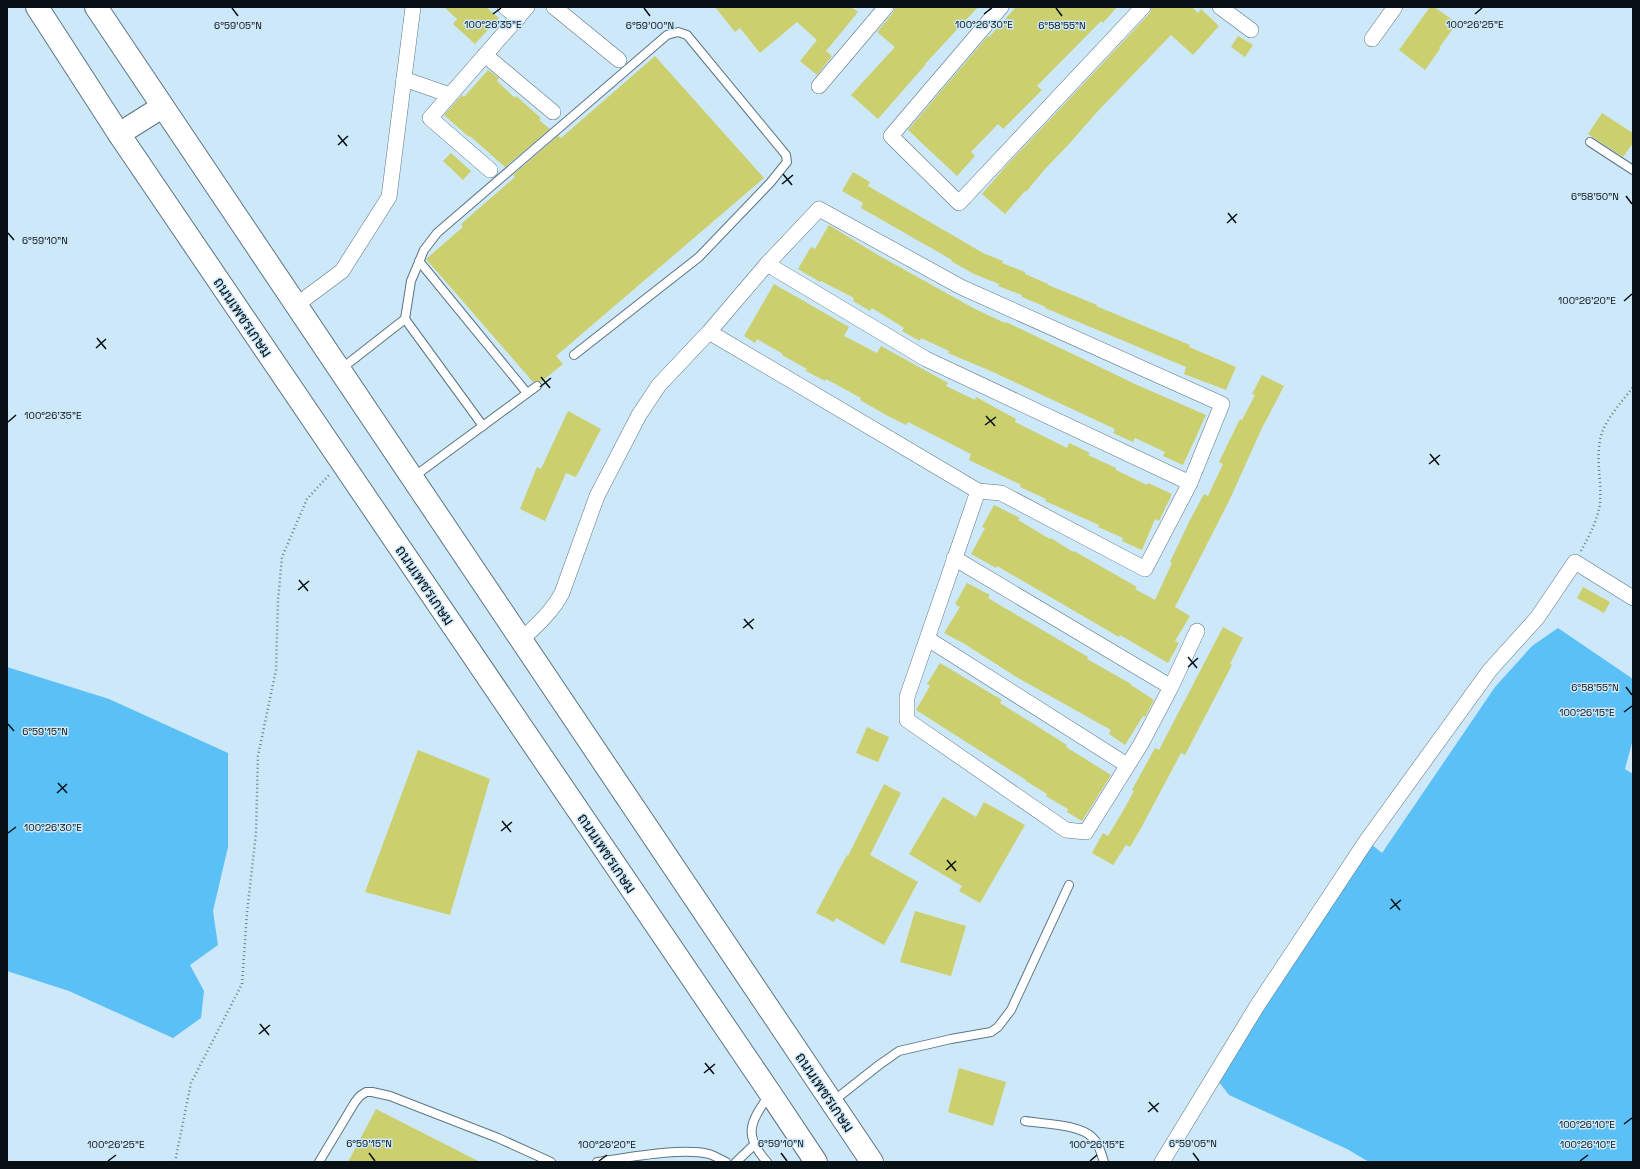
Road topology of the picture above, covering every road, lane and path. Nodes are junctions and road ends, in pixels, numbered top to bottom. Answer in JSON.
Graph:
{"nodes":[{"id":1,"x":37,"y":7,"type":"edge"},
{"id":2,"x":96,"y":7,"type":"edge"},
{"id":3,"x":413,"y":7,"type":"edge"},
{"id":4,"x":505,"y":7,"type":"edge"},
{"id":5,"x":554,"y":7,"type":"edge"},
{"id":6,"x":886,"y":7,"type":"edge"},
{"id":7,"x":1001,"y":7,"type":"edge"},
{"id":8,"x":1143,"y":7,"type":"edge"},
{"id":9,"x":1220,"y":7,"type":"edge"},
{"id":10,"x":1395,"y":7,"type":"edge"},
{"id":11,"x":522,"y":12,"type":"edge"},
{"id":12,"x":1251,"y":30,"type":"dead end"},
{"id":13,"x":1372,"y":39,"type":"dead end"},
{"id":14,"x":485,"y":55,"type":"junction"},
{"id":15,"x":619,"y":60,"type":"dead end"},
{"id":16,"x":404,"y":79,"type":"junction"},
{"id":17,"x":819,"y":86,"type":"dead end"},
{"id":18,"x":450,"y":95,"type":"junction"},
{"id":19,"x":162,"y":107,"type":"junction"},
{"id":20,"x":553,"y":112,"type":"dead end"},
{"id":21,"x":119,"y":134,"type":"junction"},
{"id":22,"x":1590,"y":142,"type":"dead end"},
{"id":23,"x":490,"y":170,"type":"dead end"},
{"id":24,"x":1633,"y":170,"type":"edge"},
{"id":25,"x":419,"y":261,"type":"junction"},
{"id":26,"x":767,"y":264,"type":"junction"},
{"id":27,"x":295,"y":306,"type":"junction"},
{"id":28,"x":405,"y":319,"type":"junction"},
{"id":29,"x":709,"y":332,"type":"junction"},
{"id":30,"x":574,"y":355,"type":"dead end"},
{"id":31,"x":339,"y":370,"type":"junction"},
{"id":32,"x":537,"y":386,"type":"dead end"},
{"id":33,"x":1633,"y":387,"type":"edge"},
{"id":34,"x":527,"y":393,"type":"junction"},
{"id":35,"x":483,"y":426,"type":"junction"},
{"id":36,"x":345,"y":467,"type":"junction"},
{"id":37,"x":412,"y":479,"type":"junction"},
{"id":38,"x":1190,"y":483,"type":"junction"},
{"id":39,"x":978,"y":491,"type":"junction"},
{"id":40,"x":954,"y":558,"type":"junction"},
{"id":41,"x":1575,"y":562,"type":"junction"},
{"id":42,"x":1633,"y":598,"type":"edge"},
{"id":43,"x":1197,"y":631,"type":"dead end"},
{"id":44,"x":928,"y":639,"type":"junction"},
{"id":45,"x":521,"y":640,"type":"junction"},
{"id":46,"x":1171,"y":687,"type":"junction"},
{"id":47,"x":1127,"y":765,"type":"junction"},
{"id":48,"x":1069,"y":885,"type":"dead end"},
{"id":49,"x":770,"y":1093,"type":"junction"},
{"id":50,"x":832,"y":1102,"type":"junction"},
{"id":51,"x":1025,"y":1121,"type":"dead end"},
{"id":52,"x":755,"y":1144,"type":"junction"},
{"id":53,"x":174,"y":1162,"type":"edge"},
{"id":54,"x":319,"y":1162,"type":"edge"},
{"id":55,"x":551,"y":1162,"type":"edge"},
{"id":56,"x":597,"y":1162,"type":"edge"},
{"id":57,"x":726,"y":1162,"type":"edge"},
{"id":58,"x":736,"y":1162,"type":"edge"},
{"id":59,"x":767,"y":1162,"type":"edge"},
{"id":60,"x":816,"y":1162,"type":"edge"},
{"id":61,"x":872,"y":1162,"type":"edge"},
{"id":62,"x":1104,"y":1162,"type":"edge"},
{"id":63,"x":1162,"y":1162,"type":"edge"}],
"edges":[{"from":1,"to":21,"type":"highway","name":"ถนนเพชรเกษม"},
{"from":2,"to":19,"type":"highway","name":"ถนนเพชรเกษม"},
{"from":3,"to":16,"type":"street"},
{"from":4,"to":11,"type":"street"},
{"from":5,"to":15,"type":"street"},
{"from":6,"to":17,"type":"street"},
{"from":7,"to":8,"type":"street"},
{"from":9,"to":12,"type":"street"},
{"from":10,"to":13,"type":"street"},
{"from":11,"to":14,"type":"street"},
{"from":14,"to":18,"type":"street"},
{"from":14,"to":20,"type":"street"},
{"from":16,"to":18,"type":"street"},
{"from":16,"to":27,"type":"street"},
{"from":18,"to":23,"type":"street"},
{"from":19,"to":21,"type":"highway"},
{"from":19,"to":27,"type":"highway","name":"ถนนเพชรเกษม"},
{"from":21,"to":36,"type":"highway","name":"ถนนเพชรเกษม"},
{"from":22,"to":24,"type":"lane"},
{"from":25,"to":28,"type":"lane"},
{"from":25,"to":30,"type":"lane"},
{"from":25,"to":34,"type":"lane"},
{"from":26,"to":29,"type":"street"},
{"from":26,"to":38,"type":"street"},
{"from":26,"to":38,"type":"street"},
{"from":27,"to":31,"type":"highway","name":"ถนนเพชรเกษม"},
{"from":28,"to":31,"type":"lane"},
{"from":28,"to":35,"type":"lane"},
{"from":29,"to":39,"type":"street"},
{"from":29,"to":45,"type":"street"},
{"from":31,"to":37,"type":"highway","name":"ถนนเพชรเกษม"},
{"from":32,"to":34,"type":"lane"},
{"from":33,"to":41,"type":"path"},
{"from":34,"to":35,"type":"lane"},
{"from":35,"to":37,"type":"lane"},
{"from":36,"to":49,"type":"highway","name":"ถนนเพชรเกษม"},
{"from":36,"to":53,"type":"path"},
{"from":37,"to":45,"type":"highway","name":"ถนนเพชรเกษม"},
{"from":38,"to":39,"type":"street"},
{"from":39,"to":40,"type":"street"},
{"from":40,"to":44,"type":"street"},
{"from":40,"to":46,"type":"street"},
{"from":41,"to":42,"type":"street"},
{"from":41,"to":63,"type":"street"},
{"from":43,"to":46,"type":"street"},
{"from":44,"to":47,"type":"street"},
{"from":44,"to":47,"type":"street"},
{"from":45,"to":50,"type":"highway","name":"ถนนเพชรเกษม"},
{"from":46,"to":47,"type":"street"},
{"from":48,"to":50,"type":"lane"},
{"from":49,"to":52,"type":"lane"},
{"from":49,"to":60,"type":"highway","name":"ถนนเพชรเกษม"},
{"from":50,"to":61,"type":"highway","name":"ถนนเพชรเกษม"},
{"from":51,"to":62,"type":"lane"},
{"from":52,"to":58,"type":"lane"},
{"from":52,"to":59,"type":"lane"},
{"from":54,"to":55,"type":"lane"},
{"from":56,"to":57,"type":"lane"}]}
